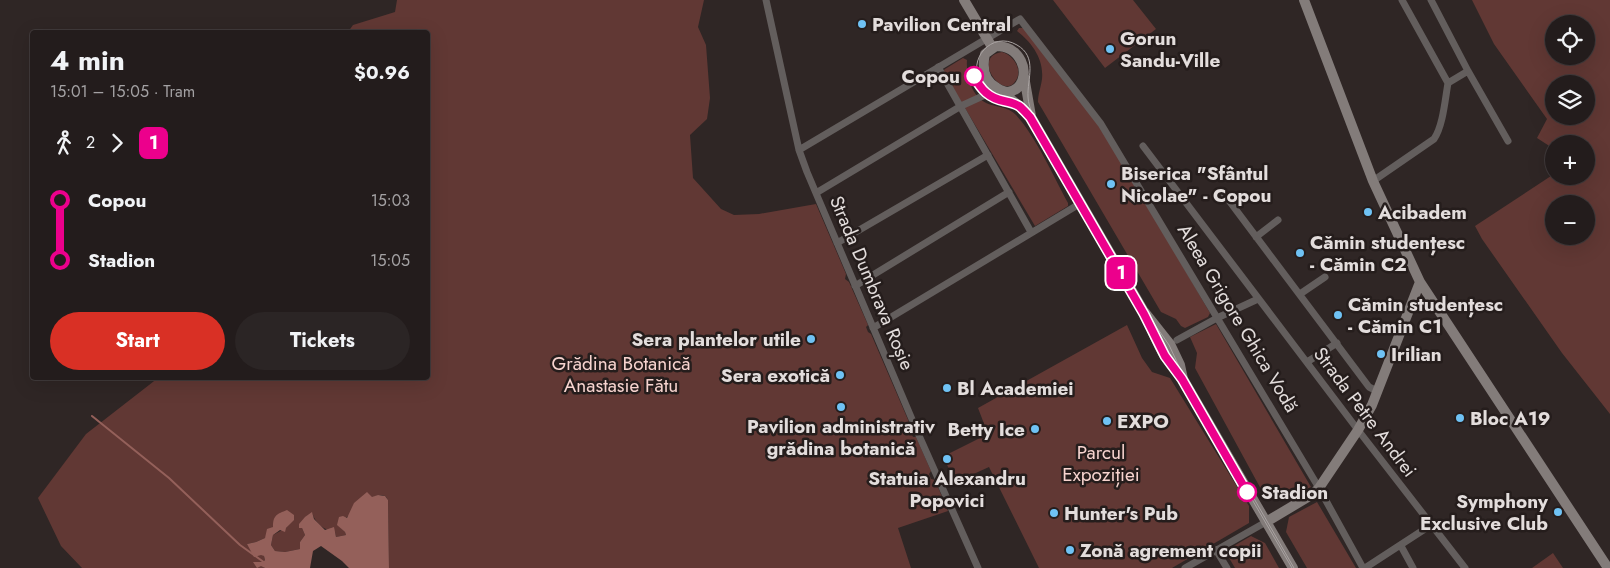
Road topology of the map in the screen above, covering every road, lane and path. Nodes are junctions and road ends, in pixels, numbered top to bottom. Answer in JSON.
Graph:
{"nodes":[{"id":1,"x":766,"y":0,"type":"edge"},
{"id":2,"x":964,"y":0,"type":"edge"},
{"id":3,"x":1304,"y":0,"type":"edge"},
{"id":4,"x":1402,"y":0,"type":"edge"},
{"id":5,"x":1431,"y":0,"type":"edge"},
{"id":6,"x":989,"y":43,"type":"junction"},
{"id":7,"x":938,"y":67,"type":"junction"},
{"id":8,"x":1468,"y":71,"type":"junction"},
{"id":9,"x":1024,"y":76,"type":"junction"},
{"id":10,"x":1448,"y":84,"type":"junction"},
{"id":11,"x":1000,"y":90,"type":"junction"},
{"id":12,"x":961,"y":106,"type":"junction"},
{"id":13,"x":1031,"y":116,"type":"junction"},
{"id":14,"x":1508,"y":140,"type":"dead end"},
{"id":15,"x":1143,"y":146,"type":"dead end"},
{"id":16,"x":799,"y":150,"type":"junction"},
{"id":17,"x":988,"y":155,"type":"junction"},
{"id":18,"x":1373,"y":181,"type":"junction"},
{"id":19,"x":1009,"y":192,"type":"junction"},
{"id":20,"x":816,"y":193,"type":"junction"},
{"id":21,"x":1224,"y":194,"type":"dead end"},
{"id":22,"x":1081,"y":202,"type":"junction"},
{"id":23,"x":1278,"y":220,"type":"dead end"},
{"id":24,"x":1032,"y":232,"type":"junction"},
{"id":25,"x":1256,"y":237,"type":"junction"},
{"id":26,"x":837,"y":243,"type":"junction"},
{"id":27,"x":1325,"y":276,"type":"dead end"},
{"id":28,"x":1420,"y":282,"type":"junction"},
{"id":29,"x":855,"y":286,"type":"junction"},
{"id":30,"x":1300,"y":294,"type":"junction"},
{"id":31,"x":1258,"y":299,"type":"junction"},
{"id":32,"x":1216,"y":318,"type":"junction"},
{"id":33,"x":873,"y":328,"type":"junction"},
{"id":34,"x":1177,"y":340,"type":"dead end"},
{"id":35,"x":1337,"y":343,"type":"junction"},
{"id":36,"x":1307,"y":362,"type":"junction"},
{"id":37,"x":1377,"y":391,"type":"junction"},
{"id":38,"x":1358,"y":430,"type":"junction"},
{"id":39,"x":1319,"y":488,"type":"junction"},
{"id":40,"x":1266,"y":522,"type":"junction"},
{"id":41,"x":1431,"y":526,"type":"junction"},
{"id":42,"x":1401,"y":546,"type":"junction"},
{"id":43,"x":1216,"y":550,"type":"junction"},
{"id":44,"x":978,"y":568,"type":"edge"},
{"id":45,"x":1185,"y":568,"type":"edge"},
{"id":46,"x":1227,"y":568,"type":"edge"},
{"id":47,"x":1293,"y":568,"type":"edge"},
{"id":48,"x":1364,"y":568,"type":"edge"},
{"id":49,"x":1413,"y":568,"type":"edge"},
{"id":50,"x":1465,"y":568,"type":"edge"},
{"id":51,"x":1608,"y":568,"type":"edge"}],
"edges":[{"from":1,"to":16,"type":"street","name":"Strada Dumbrava Roșie"},
{"from":2,"to":6,"type":"street"},
{"from":3,"to":18,"type":"street"},
{"from":4,"to":10,"type":"street"},
{"from":5,"to":8,"type":"street"},
{"from":6,"to":7,"type":"street"},
{"from":6,"to":9,"type":"street"},
{"from":6,"to":11,"type":"street"},
{"from":6,"to":32,"type":"street","name":"Aleea Grigore Ghica Vodă"},
{"from":7,"to":12,"type":"street"},
{"from":7,"to":16,"type":"street"},
{"from":8,"to":10,"type":"street"},
{"from":8,"to":14,"type":"street"},
{"from":9,"to":11,"type":"street"},
{"from":9,"to":13,"type":"street"},
{"from":10,"to":18,"type":"street"},
{"from":11,"to":12,"type":"street"},
{"from":11,"to":13,"type":"street"},
{"from":12,"to":17,"type":"street"},
{"from":12,"to":20,"type":"street"},
{"from":13,"to":22,"type":"street"},
{"from":15,"to":31,"type":"street","name":"Strada Petre Andrei"},
{"from":16,"to":20,"type":"street","name":"Strada Dumbrava Roșie"},
{"from":17,"to":19,"type":"street"},
{"from":17,"to":26,"type":"street"},
{"from":18,"to":28,"type":"street"},
{"from":19,"to":24,"type":"street"},
{"from":19,"to":29,"type":"street"},
{"from":20,"to":26,"type":"street","name":"Strada Dumbrava Roșie"},
{"from":21,"to":25,"type":"street"},
{"from":22,"to":24,"type":"street"},
{"from":22,"to":40,"type":"street"},
{"from":23,"to":25,"type":"street"},
{"from":24,"to":33,"type":"street"},
{"from":25,"to":30,"type":"street"},
{"from":26,"to":29,"type":"street","name":"Strada Dumbrava Roșie"},
{"from":27,"to":30,"type":"street"},
{"from":28,"to":37,"type":"street"},
{"from":28,"to":51,"type":"street"},
{"from":29,"to":33,"type":"street","name":"Strada Dumbrava Roșie"},
{"from":30,"to":35,"type":"street"},
{"from":31,"to":32,"type":"street"},
{"from":31,"to":36,"type":"street","name":"Strada Petre Andrei"},
{"from":32,"to":34,"type":"street"},
{"from":32,"to":39,"type":"street","name":"Aleea Grigore Ghica Vodă"},
{"from":33,"to":44,"type":"street","name":"Strada Dumbrava Roșie"},
{"from":35,"to":36,"type":"street"},
{"from":35,"to":37,"type":"street"},
{"from":36,"to":38,"type":"street","name":"Strada Petre Andrei"},
{"from":37,"to":38,"type":"street"},
{"from":38,"to":39,"type":"street"},
{"from":38,"to":41,"type":"street","name":"Strada Petre Andrei"},
{"from":39,"to":40,"type":"street"},
{"from":39,"to":48,"type":"street","name":"Aleea Grigore Ghica Vodă"},
{"from":40,"to":43,"type":"street"},
{"from":40,"to":47,"type":"street"},
{"from":41,"to":42,"type":"street"},
{"from":41,"to":50,"type":"street","name":"Strada Petre Andrei"},
{"from":42,"to":48,"type":"street"},
{"from":42,"to":49,"type":"street"},
{"from":43,"to":45,"type":"street"},
{"from":43,"to":46,"type":"street"}]}
